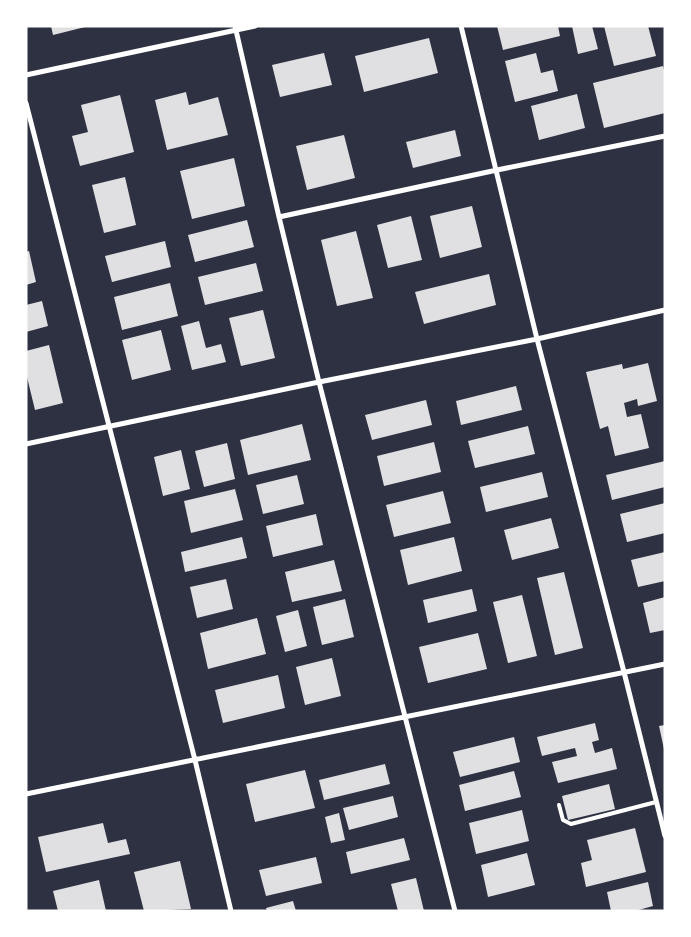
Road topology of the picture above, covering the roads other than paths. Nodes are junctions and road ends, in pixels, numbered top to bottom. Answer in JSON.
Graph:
{"nodes":[{"id":1,"x":255,"y":26,"type":"edge"},
{"id":2,"x":461,"y":26,"type":"edge"},
{"id":3,"x":235,"y":28,"type":"edge"},
{"id":4,"x":26,"y":75,"type":"edge"},
{"id":5,"x":26,"y":103,"type":"edge"},
{"id":6,"x":665,"y":136,"type":"edge"},
{"id":7,"x":497,"y":170,"type":"junction"},
{"id":8,"x":278,"y":217,"type":"junction"},
{"id":9,"x":665,"y":310,"type":"edge"},
{"id":10,"x":537,"y":339,"type":"junction"},
{"id":11,"x":319,"y":382,"type":"junction"},
{"id":12,"x":110,"y":427,"type":"junction"},
{"id":13,"x":26,"y":444,"type":"edge"},
{"id":14,"x":665,"y":664,"type":"edge"},
{"id":15,"x":624,"y":672,"type":"junction"},
{"id":16,"x":406,"y":717,"type":"junction"},
{"id":17,"x":195,"y":760,"type":"junction"},
{"id":18,"x":26,"y":794,"type":"edge"},
{"id":19,"x":656,"y":802,"type":"junction"},
{"id":20,"x":559,"y":805,"type":"dead end"},
{"id":21,"x":665,"y":836,"type":"edge"},
{"id":22,"x":231,"y":911,"type":"edge"},
{"id":23,"x":455,"y":911,"type":"edge"}],
"edges":[{"from":1,"to":3,"type":"street"},
{"from":2,"to":7,"type":"street"},
{"from":3,"to":4,"type":"street"},
{"from":3,"to":8,"type":"street"},
{"from":5,"to":12,"type":"street"},
{"from":6,"to":7,"type":"street"},
{"from":7,"to":8,"type":"street"},
{"from":7,"to":10,"type":"street"},
{"from":8,"to":11,"type":"street"},
{"from":9,"to":10,"type":"street"},
{"from":10,"to":11,"type":"street"},
{"from":10,"to":15,"type":"street"},
{"from":11,"to":12,"type":"street"},
{"from":11,"to":16,"type":"street"},
{"from":12,"to":13,"type":"street"},
{"from":12,"to":17,"type":"street"},
{"from":14,"to":15,"type":"street"},
{"from":15,"to":16,"type":"street"},
{"from":15,"to":19,"type":"street"},
{"from":16,"to":17,"type":"street"},
{"from":16,"to":23,"type":"street"},
{"from":17,"to":18,"type":"street"},
{"from":17,"to":22,"type":"street"},
{"from":19,"to":20,"type":"lane"},
{"from":19,"to":21,"type":"street"}]}
